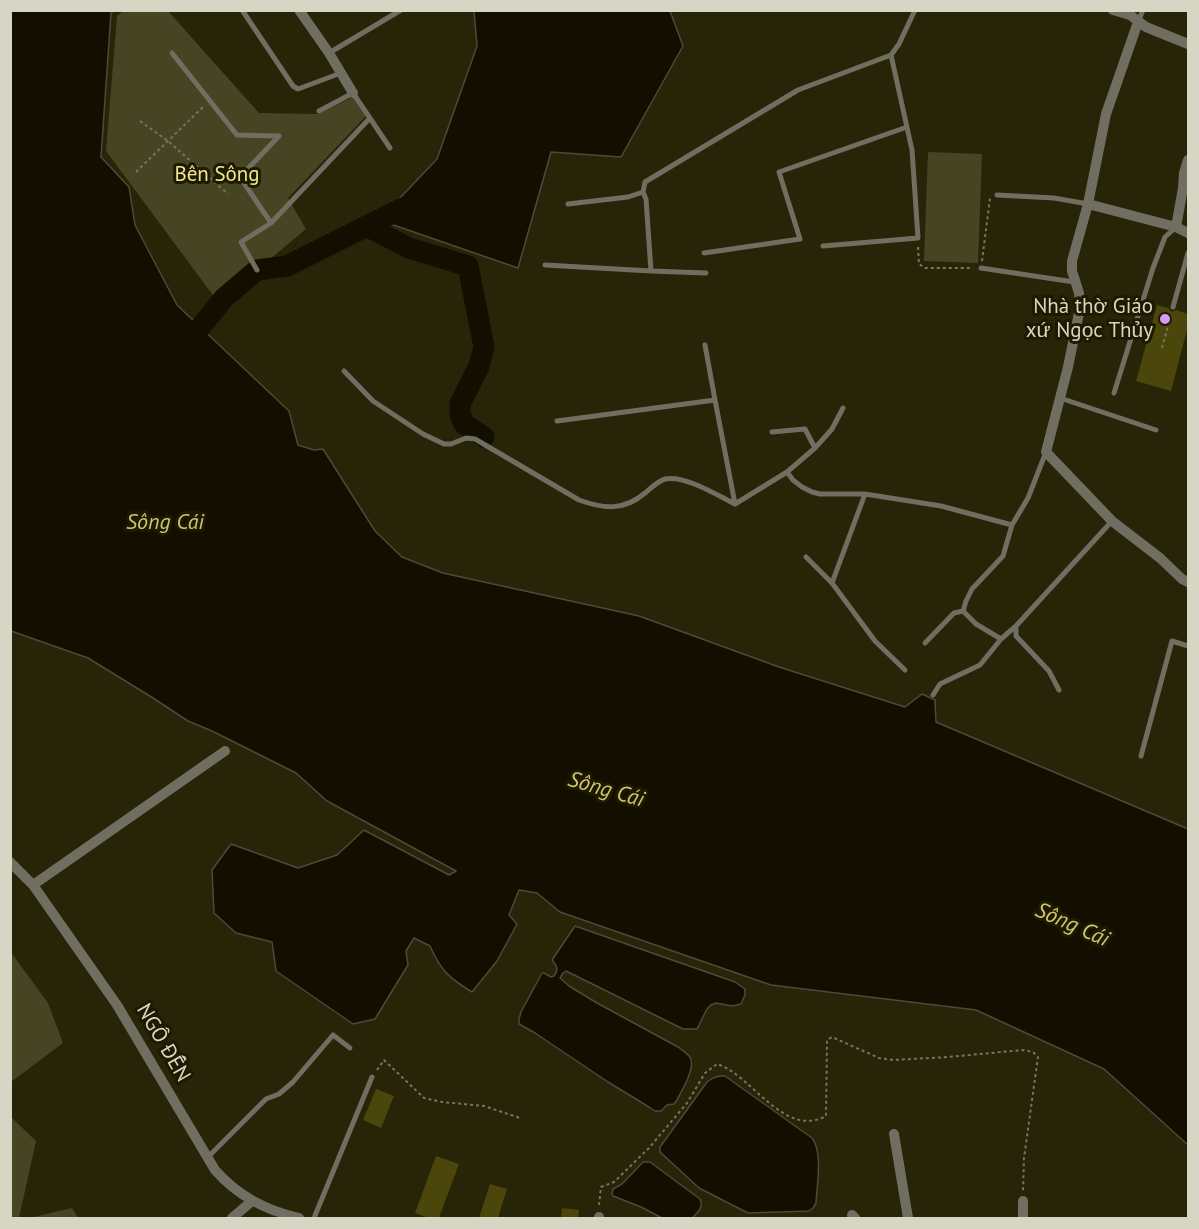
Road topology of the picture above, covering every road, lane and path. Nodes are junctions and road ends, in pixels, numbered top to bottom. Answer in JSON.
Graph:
{"nodes":[{"id":1,"x":242,"y":10,"type":"edge"},
{"id":2,"x":299,"y":10,"type":"edge"},
{"id":3,"x":401,"y":10,"type":"edge"},
{"id":4,"x":915,"y":10,"type":"edge"},
{"id":5,"x":1113,"y":10,"type":"edge"},
{"id":6,"x":1143,"y":10,"type":"edge"},
{"id":7,"x":1138,"y":22,"type":"junction"},
{"id":8,"x":1188,"y":44,"type":"edge"},
{"id":9,"x":172,"y":53,"type":"dead end"},
{"id":10,"x":329,"y":53,"type":"junction"},
{"id":11,"x":891,"y":55,"type":"junction"},
{"id":12,"x":341,"y":73,"type":"junction"},
{"id":13,"x":353,"y":93,"type":"junction"},
{"id":14,"x":210,"y":100,"type":"junction"},
{"id":15,"x":319,"y":111,"type":"dead end"},
{"id":16,"x":370,"y":118,"type":"junction"},
{"id":17,"x":140,"y":121,"type":"dead end"},
{"id":18,"x":907,"y":127,"type":"junction"},
{"id":19,"x":168,"y":141,"type":"junction"},
{"id":20,"x":390,"y":148,"type":"dead end"},
{"id":21,"x":1188,"y":160,"type":"edge"},
{"id":22,"x":136,"y":172,"type":"dead end"},
{"id":23,"x":643,"y":192,"type":"junction"},
{"id":24,"x":228,"y":194,"type":"dead end"},
{"id":25,"x":997,"y":195,"type":"joint"},
{"id":26,"x":568,"y":204,"type":"dead end"},
{"id":27,"x":1088,"y":204,"type":"junction"},
{"id":28,"x":271,"y":223,"type":"junction"},
{"id":29,"x":1176,"y":227,"type":"junction"},
{"id":30,"x":1188,"y":233,"type":"edge"},
{"id":31,"x":918,"y":238,"type":"junction"},
{"id":32,"x":823,"y":246,"type":"dead end"},
{"id":33,"x":704,"y":253,"type":"dead end"},
{"id":34,"x":1188,"y":253,"type":"edge"},
{"id":35,"x":545,"y":265,"type":"dead end"},
{"id":36,"x":981,"y":268,"type":"junction"},
{"id":37,"x":257,"y":270,"type":"dead end"},
{"id":38,"x":651,"y":272,"type":"junction"},
{"id":39,"x":706,"y":273,"type":"dead end"},
{"id":40,"x":1075,"y":282,"type":"junction"},
{"id":41,"x":1173,"y":307,"type":"joint"},
{"id":42,"x":705,"y":345,"type":"dead end"},
{"id":43,"x":1162,"y":348,"type":"dead end"},
{"id":44,"x":344,"y":371,"type":"dead end"},
{"id":45,"x":1114,"y":393,"type":"dead end"},
{"id":46,"x":1060,"y":398,"type":"junction"},
{"id":47,"x":715,"y":400,"type":"junction"},
{"id":48,"x":843,"y":408,"type":"dead end"},
{"id":49,"x":557,"y":422,"type":"dead end"},
{"id":50,"x":1156,"y":430,"type":"dead end"},
{"id":51,"x":772,"y":432,"type":"dead end"},
{"id":52,"x":815,"y":448,"type":"junction"},
{"id":53,"x":1046,"y":452,"type":"junction"},
{"id":54,"x":787,"y":472,"type":"junction"},
{"id":55,"x":865,"y":494,"type":"junction"},
{"id":56,"x":735,"y":504,"type":"junction"},
{"id":57,"x":1112,"y":521,"type":"junction"},
{"id":58,"x":1012,"y":525,"type":"junction"},
{"id":59,"x":806,"y":557,"type":"dead end"},
{"id":60,"x":1188,"y":582,"type":"edge"},
{"id":61,"x":832,"y":583,"type":"junction"},
{"id":62,"x":963,"y":611,"type":"junction"},
{"id":63,"x":1016,"y":626,"type":"junction"},
{"id":64,"x":1000,"y":639,"type":"junction"},
{"id":65,"x":925,"y":643,"type":"dead end"},
{"id":66,"x":1188,"y":646,"type":"edge"},
{"id":67,"x":905,"y":670,"type":"dead end"},
{"id":68,"x":1059,"y":690,"type":"dead end"},
{"id":69,"x":933,"y":695,"type":"dead end"},
{"id":70,"x":225,"y":752,"type":"dead end"},
{"id":71,"x":1141,"y":756,"type":"dead end"},
{"id":72,"x":10,"y":862,"type":"edge"},
{"id":73,"x":33,"y":885,"type":"junction"},
{"id":74,"x":350,"y":1048,"type":"dead end"},
{"id":75,"x":372,"y":1077,"type":"joint"},
{"id":76,"x":520,"y":1118,"type":"dead end"},
{"id":77,"x":894,"y":1134,"type":"dead end"},
{"id":78,"x":207,"y":1158,"type":"junction"},
{"id":79,"x":252,"y":1201,"type":"junction"},
{"id":80,"x":1023,"y":1201,"type":"joint"},
{"id":81,"x":232,"y":1218,"type":"edge"},
{"id":82,"x":299,"y":1218,"type":"edge"},
{"id":83,"x":314,"y":1218,"type":"edge"},
{"id":84,"x":599,"y":1218,"type":"edge"},
{"id":85,"x":908,"y":1218,"type":"edge"},
{"id":86,"x":1023,"y":1218,"type":"edge"}],
"edges":[{"from":1,"to":12,"type":"lane"},
{"from":2,"to":10,"type":"street"},
{"from":3,"to":10,"type":"lane"},
{"from":4,"to":11,"type":"lane"},
{"from":5,"to":7,"type":"street"},
{"from":6,"to":7,"type":"lane"},
{"from":7,"to":8,"type":"street"},
{"from":7,"to":27,"type":"street"},
{"from":9,"to":14,"type":"lane"},
{"from":10,"to":12,"type":"street"},
{"from":11,"to":18,"type":"lane"},
{"from":11,"to":23,"type":"lane"},
{"from":12,"to":13,"type":"street"},
{"from":13,"to":15,"type":"lane"},
{"from":13,"to":16,"type":"lane"},
{"from":14,"to":19,"type":"path"},
{"from":14,"to":28,"type":"lane"},
{"from":16,"to":20,"type":"lane"},
{"from":16,"to":28,"type":"lane"},
{"from":17,"to":19,"type":"path"},
{"from":18,"to":31,"type":"lane"},
{"from":18,"to":33,"type":"lane"},
{"from":19,"to":22,"type":"path"},
{"from":19,"to":24,"type":"path"},
{"from":21,"to":29,"type":"street"},
{"from":23,"to":26,"type":"lane"},
{"from":23,"to":38,"type":"lane"},
{"from":25,"to":27,"type":"lane"},
{"from":25,"to":36,"type":"path"},
{"from":27,"to":29,"type":"street"},
{"from":27,"to":40,"type":"street"},
{"from":28,"to":37,"type":"lane"},
{"from":29,"to":30,"type":"street"},
{"from":29,"to":45,"type":"lane"},
{"from":31,"to":32,"type":"lane"},
{"from":31,"to":36,"type":"path"},
{"from":34,"to":41,"type":"lane"},
{"from":35,"to":38,"type":"lane"},
{"from":36,"to":40,"type":"lane"},
{"from":38,"to":39,"type":"lane"},
{"from":40,"to":46,"type":"street"},
{"from":41,"to":43,"type":"path"},
{"from":42,"to":47,"type":"lane"},
{"from":44,"to":56,"type":"lane"},
{"from":46,"to":50,"type":"lane"},
{"from":46,"to":53,"type":"street"},
{"from":47,"to":49,"type":"lane"},
{"from":47,"to":56,"type":"lane"},
{"from":48,"to":52,"type":"lane"},
{"from":51,"to":52,"type":"lane"},
{"from":52,"to":54,"type":"lane"},
{"from":53,"to":57,"type":"street"},
{"from":53,"to":58,"type":"lane"},
{"from":54,"to":55,"type":"lane"},
{"from":54,"to":56,"type":"lane"},
{"from":55,"to":58,"type":"lane"},
{"from":55,"to":61,"type":"lane"},
{"from":57,"to":60,"type":"street"},
{"from":57,"to":63,"type":"lane"},
{"from":58,"to":62,"type":"lane"},
{"from":59,"to":61,"type":"lane"},
{"from":61,"to":67,"type":"lane"},
{"from":62,"to":64,"type":"lane"},
{"from":62,"to":65,"type":"lane"},
{"from":63,"to":64,"type":"lane"},
{"from":63,"to":68,"type":"lane"},
{"from":64,"to":69,"type":"lane"},
{"from":66,"to":71,"type":"lane"},
{"from":70,"to":73,"type":"street"},
{"from":72,"to":73,"type":"street","name":"NGÔ ĐẾN"},
{"from":73,"to":78,"type":"street","name":"NGÔ ĐẾN"},
{"from":74,"to":78,"type":"lane"},
{"from":75,"to":76,"type":"path"},
{"from":75,"to":83,"type":"lane"},
{"from":77,"to":85,"type":"street"},
{"from":78,"to":79,"type":"street","name":"NGÔ ĐẾN"},
{"from":79,"to":81,"type":"street"},
{"from":79,"to":82,"type":"street","name":"NGÔ ĐẾN"},
{"from":80,"to":84,"type":"path"},
{"from":80,"to":86,"type":"street"}]}
